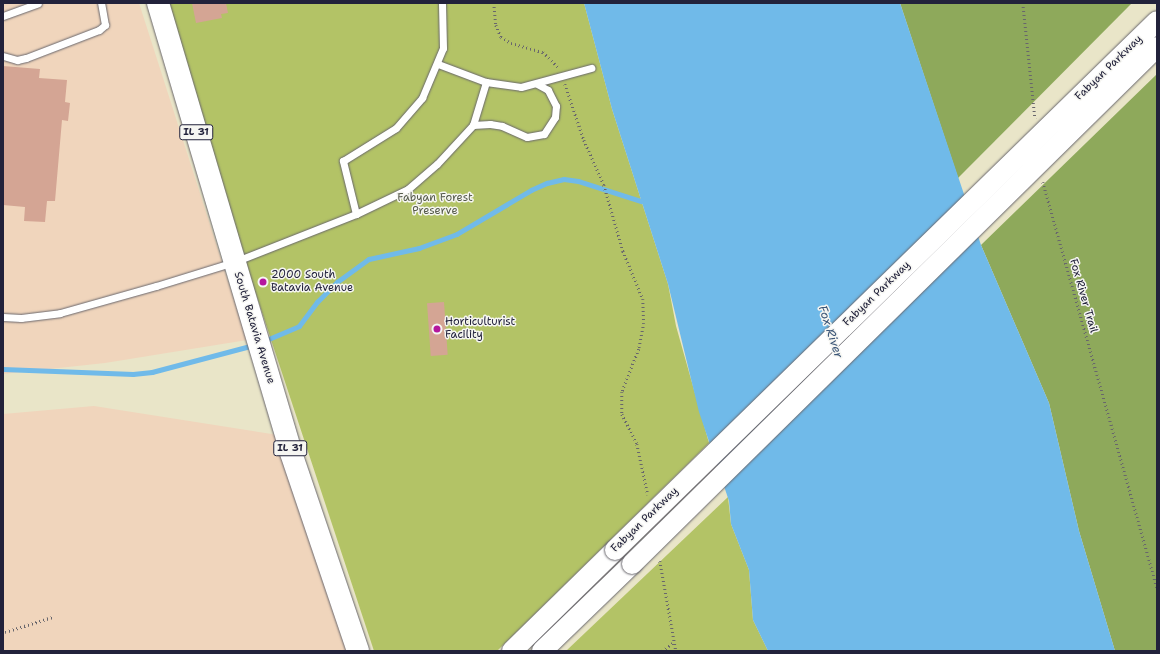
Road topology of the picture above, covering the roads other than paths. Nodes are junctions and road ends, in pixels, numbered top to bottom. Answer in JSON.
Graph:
{"nodes":[{"id":1,"x":38,"y":3,"type":"edge"},
{"id":2,"x":101,"y":3,"type":"edge"},
{"id":3,"x":158,"y":3,"type":"edge"},
{"id":4,"x":442,"y":3,"type":"edge"},
{"id":5,"x":3,"y":16,"type":"edge"},
{"id":6,"x":1157,"y":21,"type":"edge"},
{"id":7,"x":1157,"y":47,"type":"edge"},
{"id":8,"x":3,"y":56,"type":"edge"},
{"id":9,"x":438,"y":64,"type":"junction"},
{"id":10,"x":591,"y":68,"type":"dead end"},
{"id":11,"x":486,"y":82,"type":"junction"},
{"id":12,"x":537,"y":84,"type":"junction"},
{"id":13,"x":473,"y":125,"type":"junction"},
{"id":14,"x":356,"y":214,"type":"junction"},
{"id":15,"x":234,"y":262,"type":"junction"},
{"id":16,"x":3,"y":318,"type":"edge"},
{"id":17,"x":358,"y":651,"type":"edge"},
{"id":18,"x":512,"y":651,"type":"edge"},
{"id":19,"x":542,"y":651,"type":"edge"}],
"edges":[{"from":1,"to":5,"type":"lane"},
{"from":2,"to":8,"type":"lane"},
{"from":3,"to":15,"type":"main road","name":"South Batavia Avenue","number":"IL 31"},
{"from":4,"to":9,"type":"lane"},
{"from":6,"to":18,"type":"main road","name":"Fabyan Parkway","bridge":true},
{"from":7,"to":19,"type":"main road","name":"Fabyan Parkway","bridge":true},
{"from":9,"to":11,"type":"lane"},
{"from":9,"to":14,"type":"lane"},
{"from":10,"to":12,"type":"lane"},
{"from":11,"to":12,"type":"lane"},
{"from":11,"to":13,"type":"lane"},
{"from":12,"to":13,"type":"lane"},
{"from":13,"to":14,"type":"lane"},
{"from":14,"to":15,"type":"lane"},
{"from":15,"to":16,"type":"lane"},
{"from":15,"to":17,"type":"main road","name":"South Batavia Avenue","number":"IL 31"}]}
